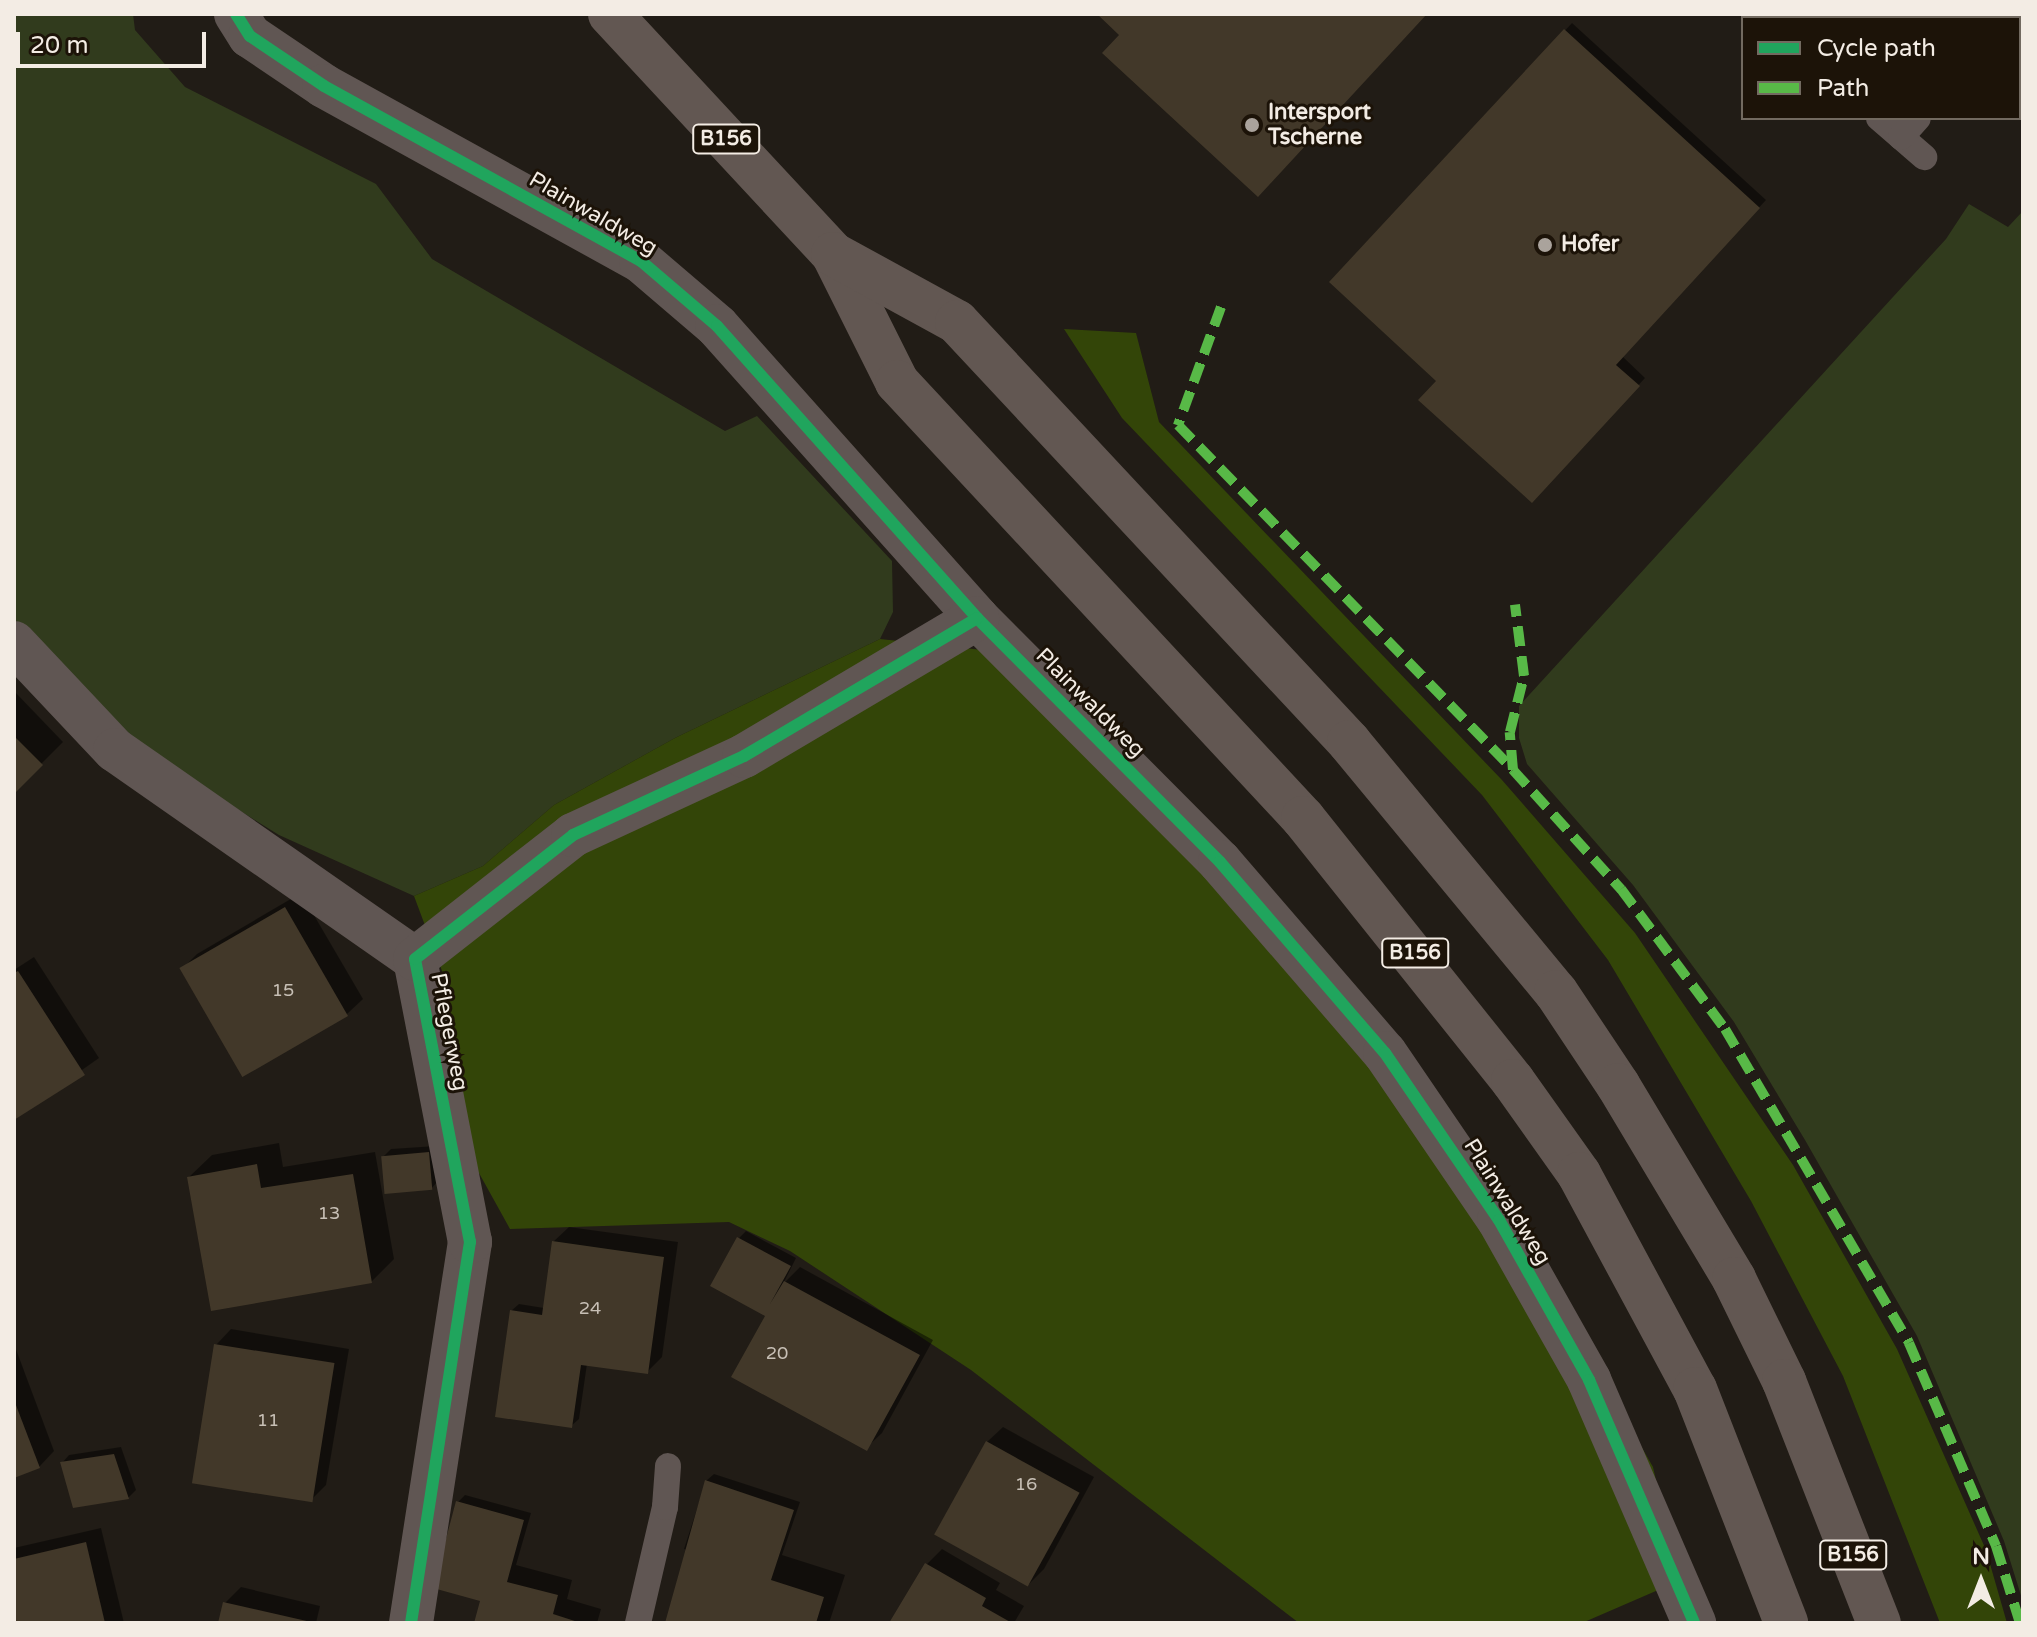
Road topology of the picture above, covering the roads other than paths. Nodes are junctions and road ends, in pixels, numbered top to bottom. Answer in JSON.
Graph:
{"nodes":[{"id":1,"x":236,"y":14,"type":"edge"},
{"id":2,"x":616,"y":17,"type":"edge"},
{"id":3,"x":1886,"y":120,"type":"edge"},
{"id":4,"x":1909,"y":127,"type":"edge"},
{"id":5,"x":1924,"y":157,"type":"dead end"},
{"id":6,"x":833,"y":254,"type":"junction"},
{"id":7,"x":977,"y":618,"type":"junction"},
{"id":8,"x":14,"y":643,"type":"edge"},
{"id":9,"x":415,"y":959,"type":"junction"},
{"id":10,"x":668,"y":1466,"type":"dead end"},
{"id":11,"x":411,"y":1623,"type":"edge"},
{"id":12,"x":638,"y":1623,"type":"edge"},
{"id":13,"x":1694,"y":1623,"type":"edge"},
{"id":14,"x":1786,"y":1623,"type":"edge"},
{"id":15,"x":1879,"y":1623,"type":"edge"}],
"edges":[{"from":1,"to":7,"type":"street","name":"Plainwaldweg"},
{"from":2,"to":6,"type":"main road","number":"B156"},
{"from":3,"to":4,"type":"lane"},
{"from":4,"to":5,"type":"lane"},
{"from":6,"to":14,"type":"main road","number":"B156"},
{"from":6,"to":15,"type":"main road","number":"B156"},
{"from":7,"to":9,"type":"street","name":"Pflegerweg"},
{"from":7,"to":13,"type":"street","name":"Plainwaldweg"},
{"from":8,"to":9,"type":"street","name":"Pflegerweg"},
{"from":9,"to":11,"type":"street","name":"Pflegerweg"},
{"from":10,"to":12,"type":"lane"}]}
